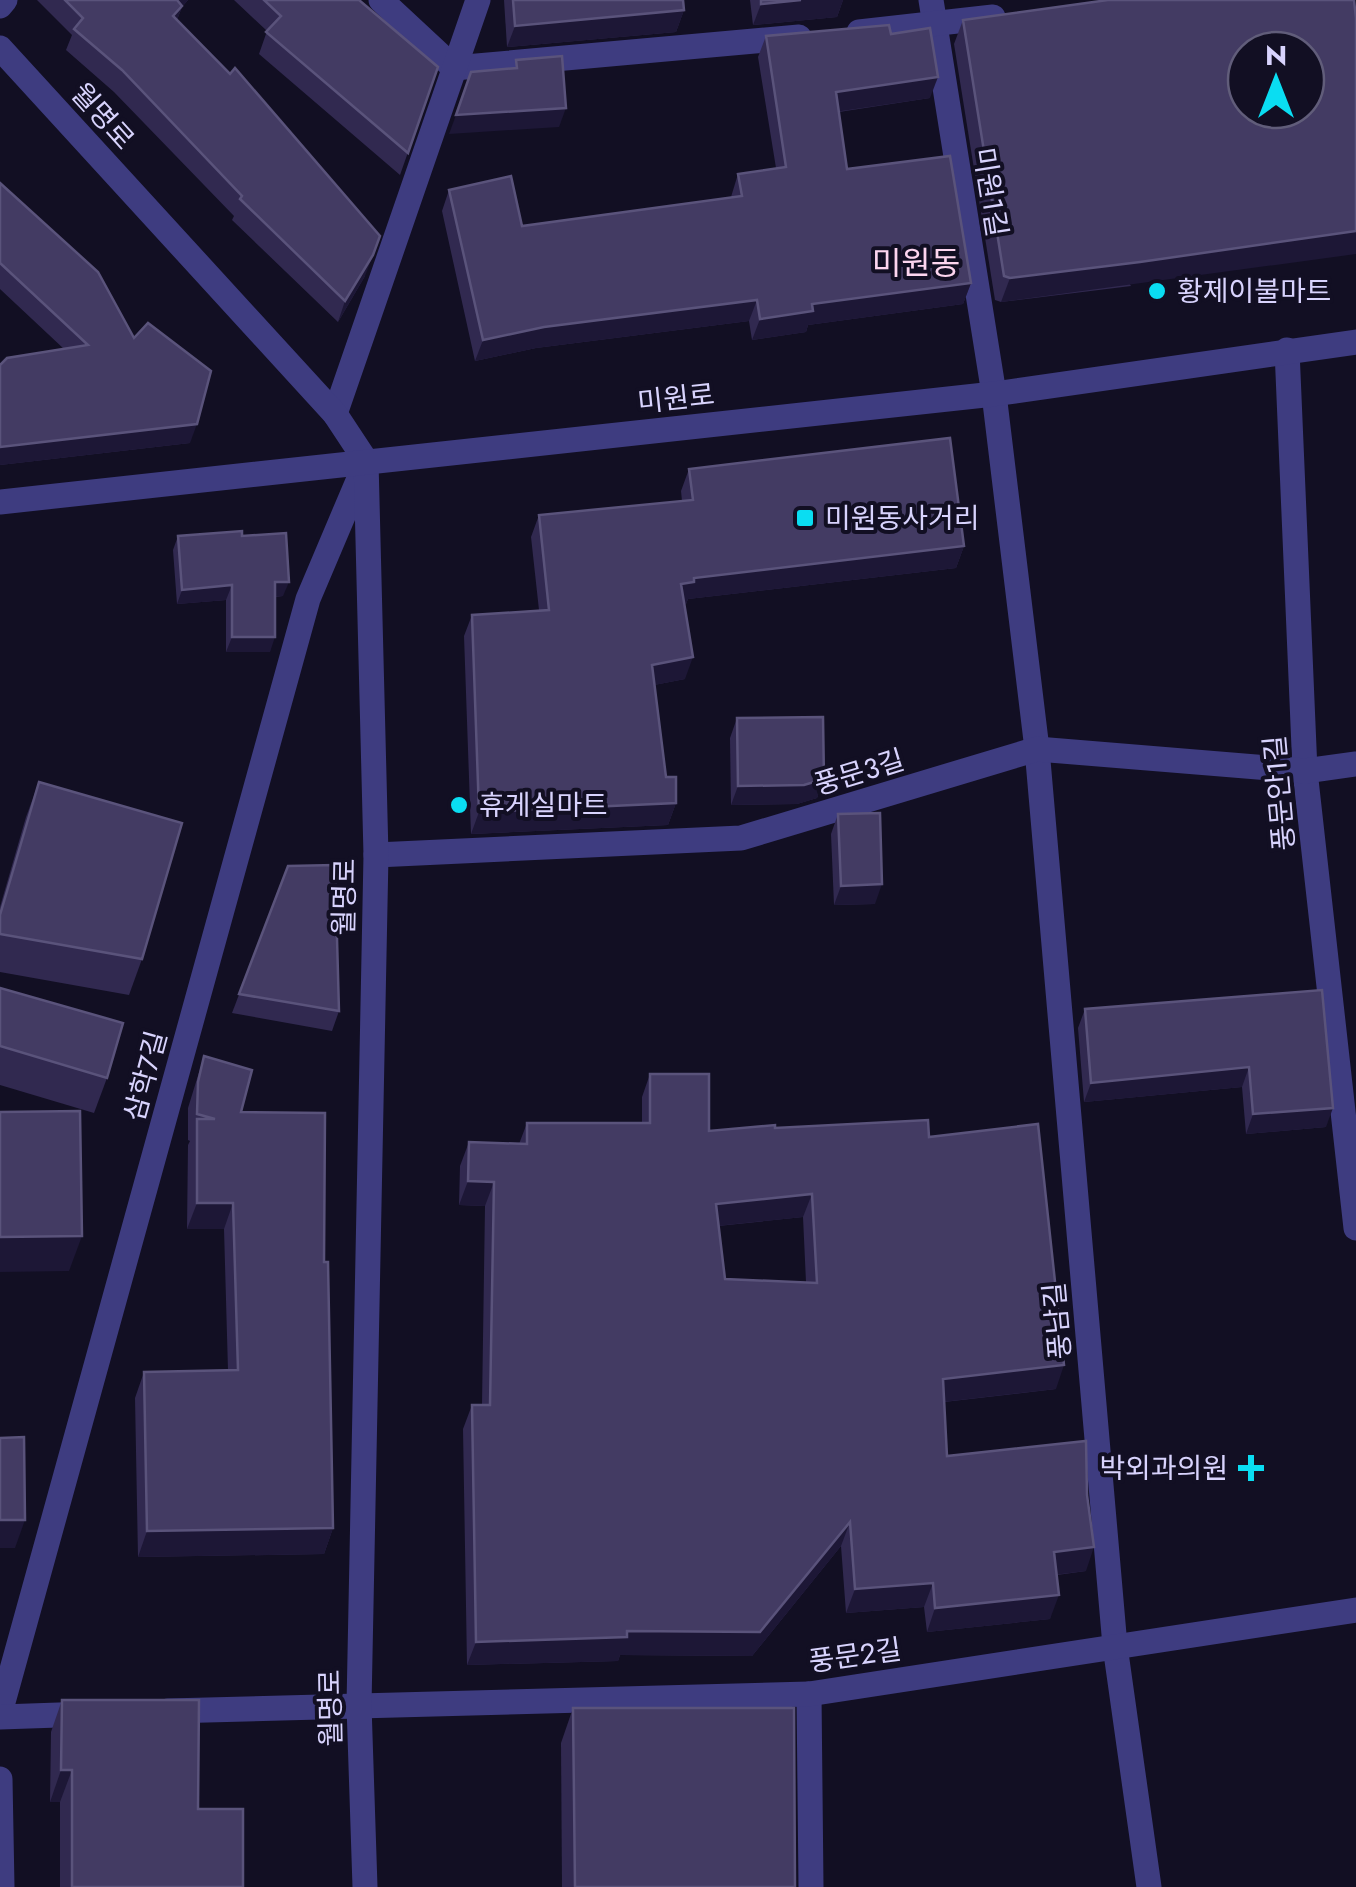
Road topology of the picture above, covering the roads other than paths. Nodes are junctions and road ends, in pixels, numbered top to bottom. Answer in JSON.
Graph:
{"nodes":[{"id":1,"x":5,"y":0,"type":"edge"},
{"id":2,"x":382,"y":0,"type":"edge"},
{"id":3,"x":478,"y":0,"type":"edge"},
{"id":4,"x":0,"y":6,"type":"edge"},
{"id":5,"x":932,"y":12,"type":"edge"},
{"id":6,"x":1011,"y":15,"type":"edge"},
{"id":7,"x":0,"y":48,"type":"edge"},
{"id":8,"x":454,"y":68,"type":"junction"},
{"id":9,"x":1356,"y":342,"type":"edge"},
{"id":10,"x":1287,"y":350,"type":"junction"},
{"id":11,"x":994,"y":394,"type":"junction"},
{"id":12,"x":335,"y":414,"type":"junction"},
{"id":13,"x":366,"y":461,"type":"junction"},
{"id":14,"x":0,"y":502,"type":"edge"},
{"id":15,"x":1037,"y":749,"type":"junction"},
{"id":16,"x":1356,"y":764,"type":"edge"},
{"id":17,"x":1305,"y":771,"type":"junction"},
{"id":18,"x":376,"y":855,"type":"junction"},
{"id":19,"x":1356,"y":1228,"type":"edge"},
{"id":20,"x":1356,"y":1610,"type":"edge"},
{"id":21,"x":1115,"y":1646,"type":"junction"},
{"id":22,"x":809,"y":1694,"type":"junction"},
{"id":23,"x":358,"y":1705,"type":"junction"},
{"id":24,"x":0,"y":1715,"type":"edge"},
{"id":25,"x":0,"y":1779,"type":"edge"},
{"id":26,"x":2,"y":1887,"type":"edge"},
{"id":27,"x":365,"y":1887,"type":"edge"},
{"id":28,"x":811,"y":1887,"type":"edge"},
{"id":29,"x":1149,"y":1887,"type":"edge"}],
"edges":[{"from":1,"to":4,"type":"street"},
{"from":2,"to":8,"type":"street"},
{"from":3,"to":8,"type":"street"},
{"from":5,"to":6,"type":"street"},
{"from":5,"to":8,"type":"street"},
{"from":5,"to":11,"type":"street","name":"미원1길"},
{"from":7,"to":12,"type":"street","name":"월명로"},
{"from":8,"to":12,"type":"street"},
{"from":9,"to":10,"type":"street","name":"미원로"},
{"from":10,"to":11,"type":"street","name":"미원로"},
{"from":10,"to":17,"type":"street","name":"풍문안1길"},
{"from":11,"to":13,"type":"street","name":"미원로"},
{"from":11,"to":15,"type":"street","name":"미원1길"},
{"from":12,"to":13,"type":"street","name":"월명로"},
{"from":13,"to":14,"type":"street","name":"미원로"},
{"from":13,"to":18,"type":"street","name":"월명로"},
{"from":13,"to":24,"type":"street","name":"삼학7길"},
{"from":15,"to":17,"type":"street","name":"풍문3길"},
{"from":15,"to":18,"type":"street","name":"풍문3길"},
{"from":15,"to":21,"type":"street","name":"풍남길"},
{"from":16,"to":17,"type":"street","name":"풍문3길"},
{"from":17,"to":19,"type":"street","name":"풍문안1길"},
{"from":18,"to":23,"type":"street","name":"월명로"},
{"from":20,"to":21,"type":"street","name":"풍문2길"},
{"from":21,"to":22,"type":"street","name":"풍문2길"},
{"from":21,"to":29,"type":"street","name":"풍남길"},
{"from":22,"to":23,"type":"street","name":"풍문2길"},
{"from":22,"to":28,"type":"street"},
{"from":23,"to":24,"type":"street","name":"풍문2길"},
{"from":23,"to":27,"type":"street","name":"월명로"},
{"from":25,"to":26,"type":"street"}]}
